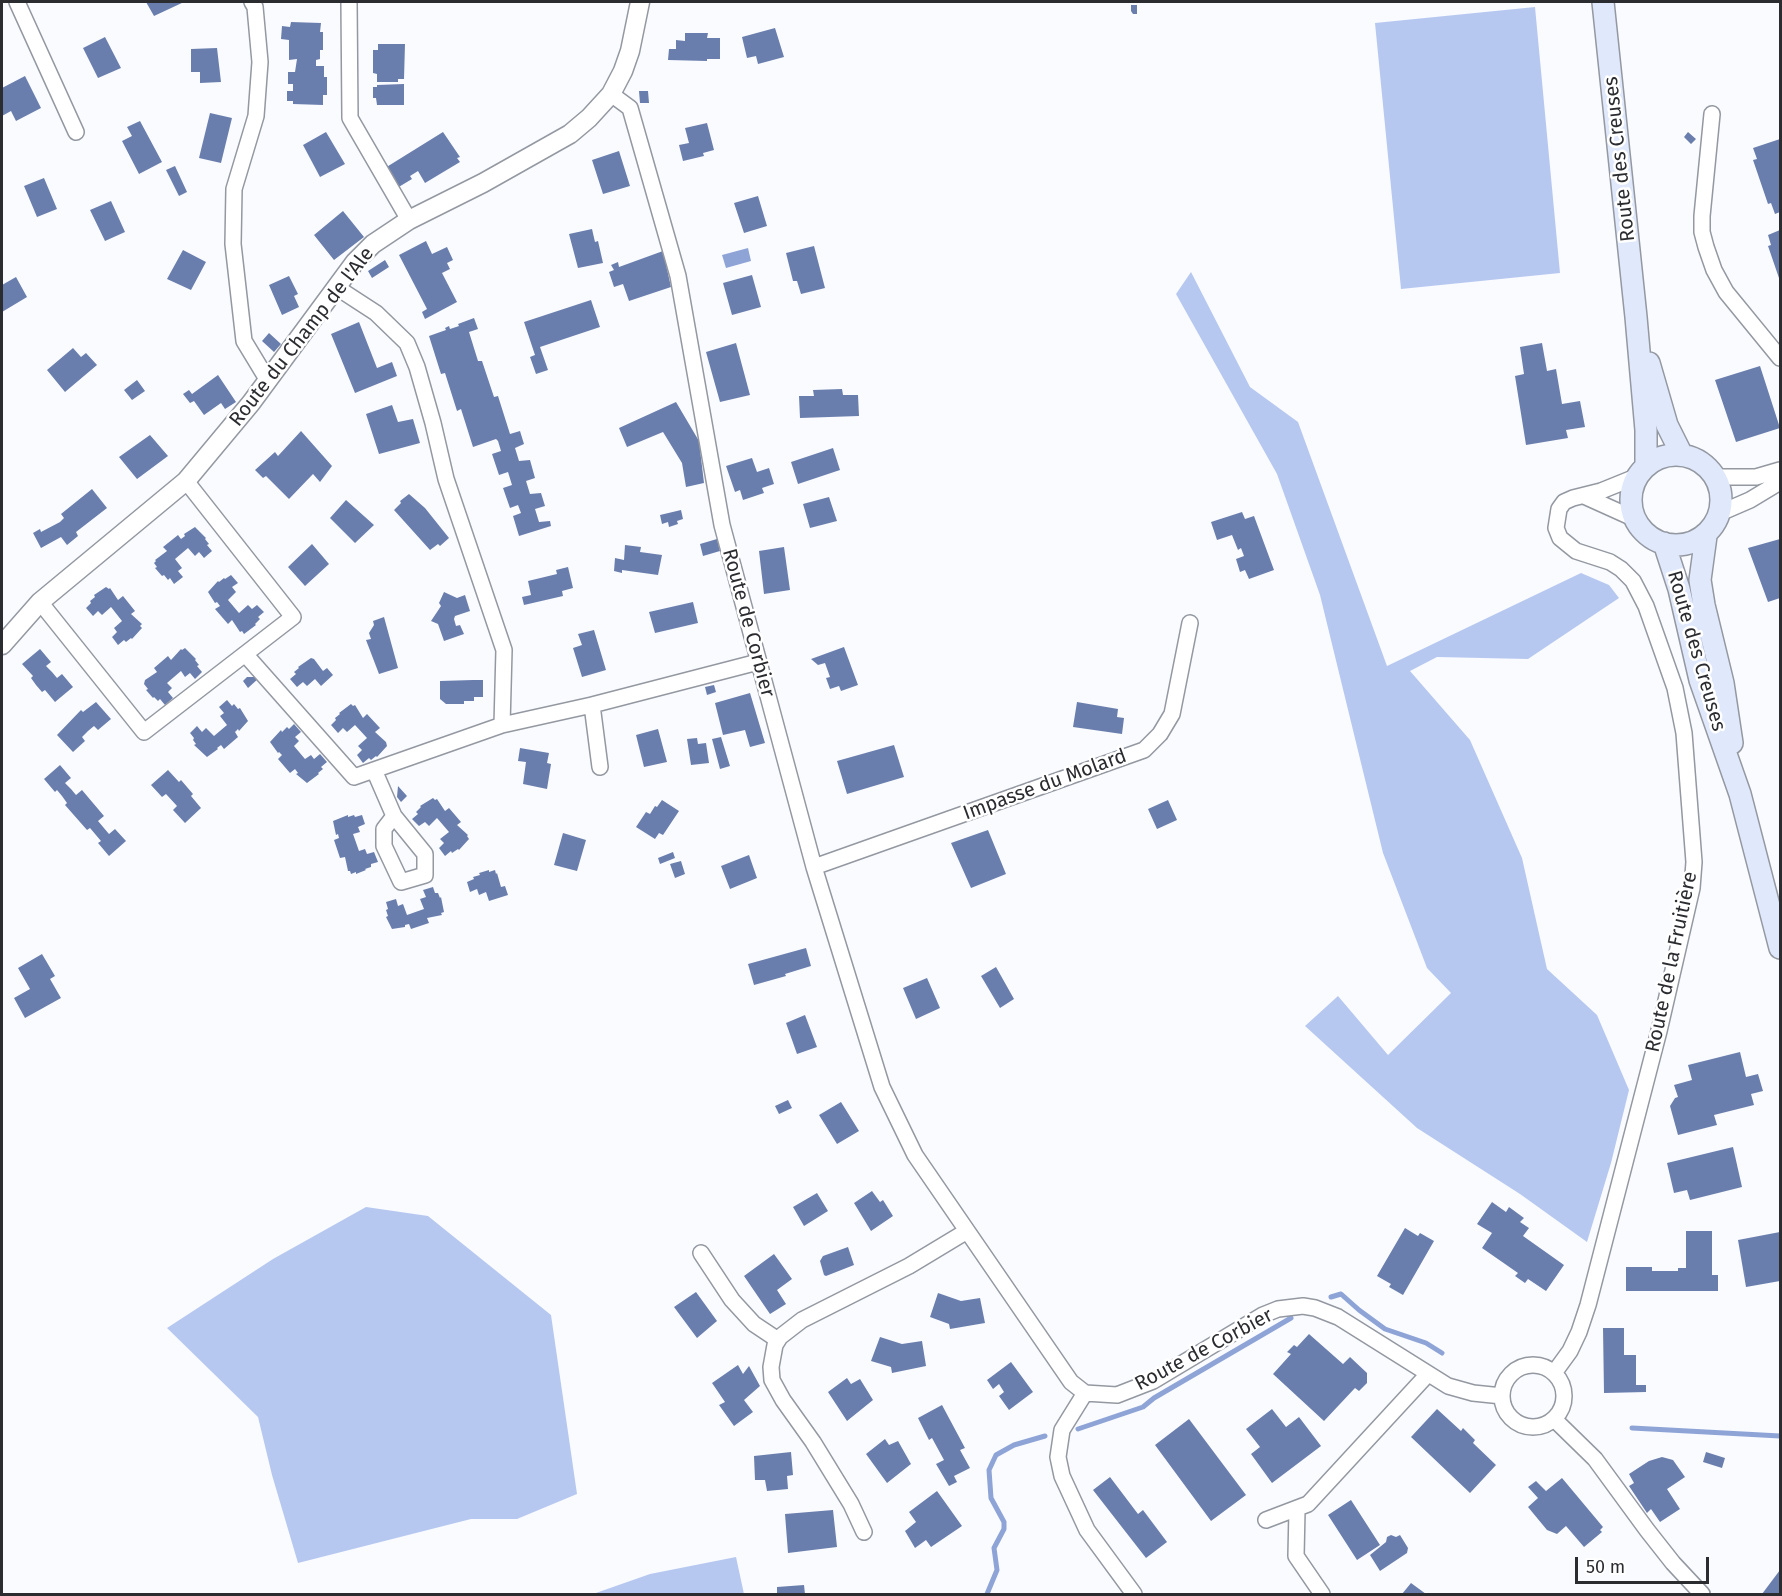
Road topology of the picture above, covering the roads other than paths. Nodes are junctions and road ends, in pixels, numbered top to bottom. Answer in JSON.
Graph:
{"nodes":[{"id":1,"x":17,"y":2,"type":"edge"},
{"id":2,"x":252,"y":2,"type":"edge"},
{"id":3,"x":349,"y":2,"type":"edge"},
{"id":4,"x":640,"y":2,"type":"edge"},
{"id":5,"x":1603,"y":2,"type":"edge"},
{"id":6,"x":611,"y":94,"type":"junction"},
{"id":7,"x":1712,"y":114,"type":"dead end"},
{"id":8,"x":76,"y":132,"type":"dead end"},
{"id":9,"x":409,"y":220,"type":"junction"},
{"id":10,"x":336,"y":287,"type":"junction"},
{"id":11,"x":1636,"y":316,"type":"junction"},
{"id":12,"x":1780,"y":358,"type":"edge"},
{"id":13,"x":267,"y":379,"type":"junction"},
{"id":14,"x":1682,"y":455,"type":"junction"},
{"id":15,"x":1780,"y":470,"type":"edge"},
{"id":16,"x":1642,"y":471,"type":"junction"},
{"id":17,"x":1716,"y":477,"type":"junction"},
{"id":18,"x":186,"y":481,"type":"junction"},
{"id":19,"x":1780,"y":482,"type":"edge"},
{"id":20,"x":1584,"y":496,"type":"junction"},
{"id":21,"x":1720,"y":513,"type":"junction"},
{"id":22,"x":1635,"y":519,"type":"junction"},
{"id":23,"x":1706,"y":536,"type":"junction"},
{"id":24,"x":1664,"y":543,"type":"junction"},
{"id":25,"x":40,"y":602,"type":"junction"},
{"id":26,"x":1190,"y":623,"type":"dead end"},
{"id":27,"x":2,"y":645,"type":"edge"},
{"id":28,"x":245,"y":654,"type":"junction"},
{"id":29,"x":758,"y":662,"type":"junction"},
{"id":30,"x":592,"y":705,"type":"junction"},
{"id":31,"x":502,"y":725,"type":"junction"},
{"id":32,"x":600,"y":767,"type":"dead end"},
{"id":33,"x":374,"y":770,"type":"junction"},
{"id":34,"x":1740,"y":794,"type":"junction"},
{"id":35,"x":394,"y":816,"type":"dead end"},
{"id":36,"x":814,"y":867,"type":"junction"},
{"id":37,"x":1780,"y":948,"type":"edge"},
{"id":38,"x":968,"y":1231,"type":"junction"},
{"id":39,"x":701,"y":1253,"type":"dead end"},
{"id":40,"x":778,"y":1340,"type":"junction"},
{"id":41,"x":1554,"y":1373,"type":"junction"},
{"id":42,"x":1428,"y":1374,"type":"junction"},
{"id":43,"x":1085,"y":1393,"type":"junction"},
{"id":44,"x":1502,"y":1396,"type":"junction"},
{"id":45,"x":1554,"y":1419,"type":"junction"},
{"id":46,"x":1297,"y":1510,"type":"junction"},
{"id":47,"x":1266,"y":1520,"type":"dead end"},
{"id":48,"x":864,"y":1532,"type":"dead end"},
{"id":49,"x":1134,"y":1594,"type":"edge"},
{"id":50,"x":1322,"y":1594,"type":"edge"},
{"id":51,"x":1702,"y":1594,"type":"edge"}],
"edges":[{"from":1,"to":8,"type":"street"},
{"from":2,"to":13,"type":"street"},
{"from":3,"to":9,"type":"street"},
{"from":4,"to":6,"type":"street"},
{"from":5,"to":11,"type":"main road","name":"Route des Creuses"},
{"from":6,"to":9,"type":"street","name":"Route du Champ de l'Ale"},
{"from":6,"to":29,"type":"street","name":"Route de Corbier"},
{"from":7,"to":12,"type":"street"},
{"from":9,"to":10,"type":"street","name":"Route du Champ de l'Ale"},
{"from":10,"to":13,"type":"street","name":"Route du Champ de l'Ale"},
{"from":10,"to":31,"type":"street"},
{"from":11,"to":14,"type":"main road","name":"Route des Creuses"},
{"from":11,"to":16,"type":"main road","name":"Route des Creuses"},
{"from":13,"to":18,"type":"street","name":"Route du Champ de l'Ale"},
{"from":14,"to":16,"type":"main road"},
{"from":14,"to":17,"type":"main road"},
{"from":15,"to":17,"type":"street"},
{"from":16,"to":20,"type":"street","name":"Route de la Fruitière"},
{"from":16,"to":22,"type":"main road","name":"Route des Creuses"},
{"from":17,"to":21,"type":"main road"},
{"from":18,"to":25,"type":"street","name":"Route du Champ de l'Ale"},
{"from":18,"to":28,"type":"street"},
{"from":19,"to":21,"type":"street"},
{"from":20,"to":22,"type":"street"},
{"from":20,"to":41,"type":"street","name":"Route de la Fruitière"},
{"from":21,"to":23,"type":"main road","name":"Route des Creuses"},
{"from":22,"to":24,"type":"main road"},
{"from":23,"to":24,"type":"main road","name":"Route des Creuses"},
{"from":23,"to":34,"type":"main road","name":"Route des Creuses"},
{"from":24,"to":34,"type":"main road","name":"Route des Creuses"},
{"from":25,"to":27,"type":"street","name":"Route du Champ de l'Ale"},
{"from":25,"to":28,"type":"street"},
{"from":26,"to":36,"type":"street","name":"Impasse du Molard"},
{"from":28,"to":33,"type":"street"},
{"from":29,"to":30,"type":"street"},
{"from":29,"to":36,"type":"street","name":"Route de Corbier"},
{"from":30,"to":31,"type":"street"},
{"from":30,"to":32,"type":"street"},
{"from":31,"to":33,"type":"street"},
{"from":33,"to":35,"type":"street"},
{"from":34,"to":37,"type":"main road","name":"Route des Creuses"},
{"from":36,"to":38,"type":"street","name":"Route de Corbier"},
{"from":38,"to":40,"type":"street"},
{"from":38,"to":43,"type":"street","name":"Route de Corbier"},
{"from":39,"to":40,"type":"street"},
{"from":40,"to":48,"type":"street"},
{"from":41,"to":44,"type":"street"},
{"from":41,"to":45,"type":"street"},
{"from":42,"to":43,"type":"street","name":"Route de Corbier"},
{"from":42,"to":44,"type":"street","name":"Route de Corbier"},
{"from":42,"to":46,"type":"street"},
{"from":43,"to":49,"type":"street"},
{"from":44,"to":45,"type":"street"},
{"from":45,"to":51,"type":"street"},
{"from":46,"to":47,"type":"street"},
{"from":46,"to":50,"type":"street"}]}
